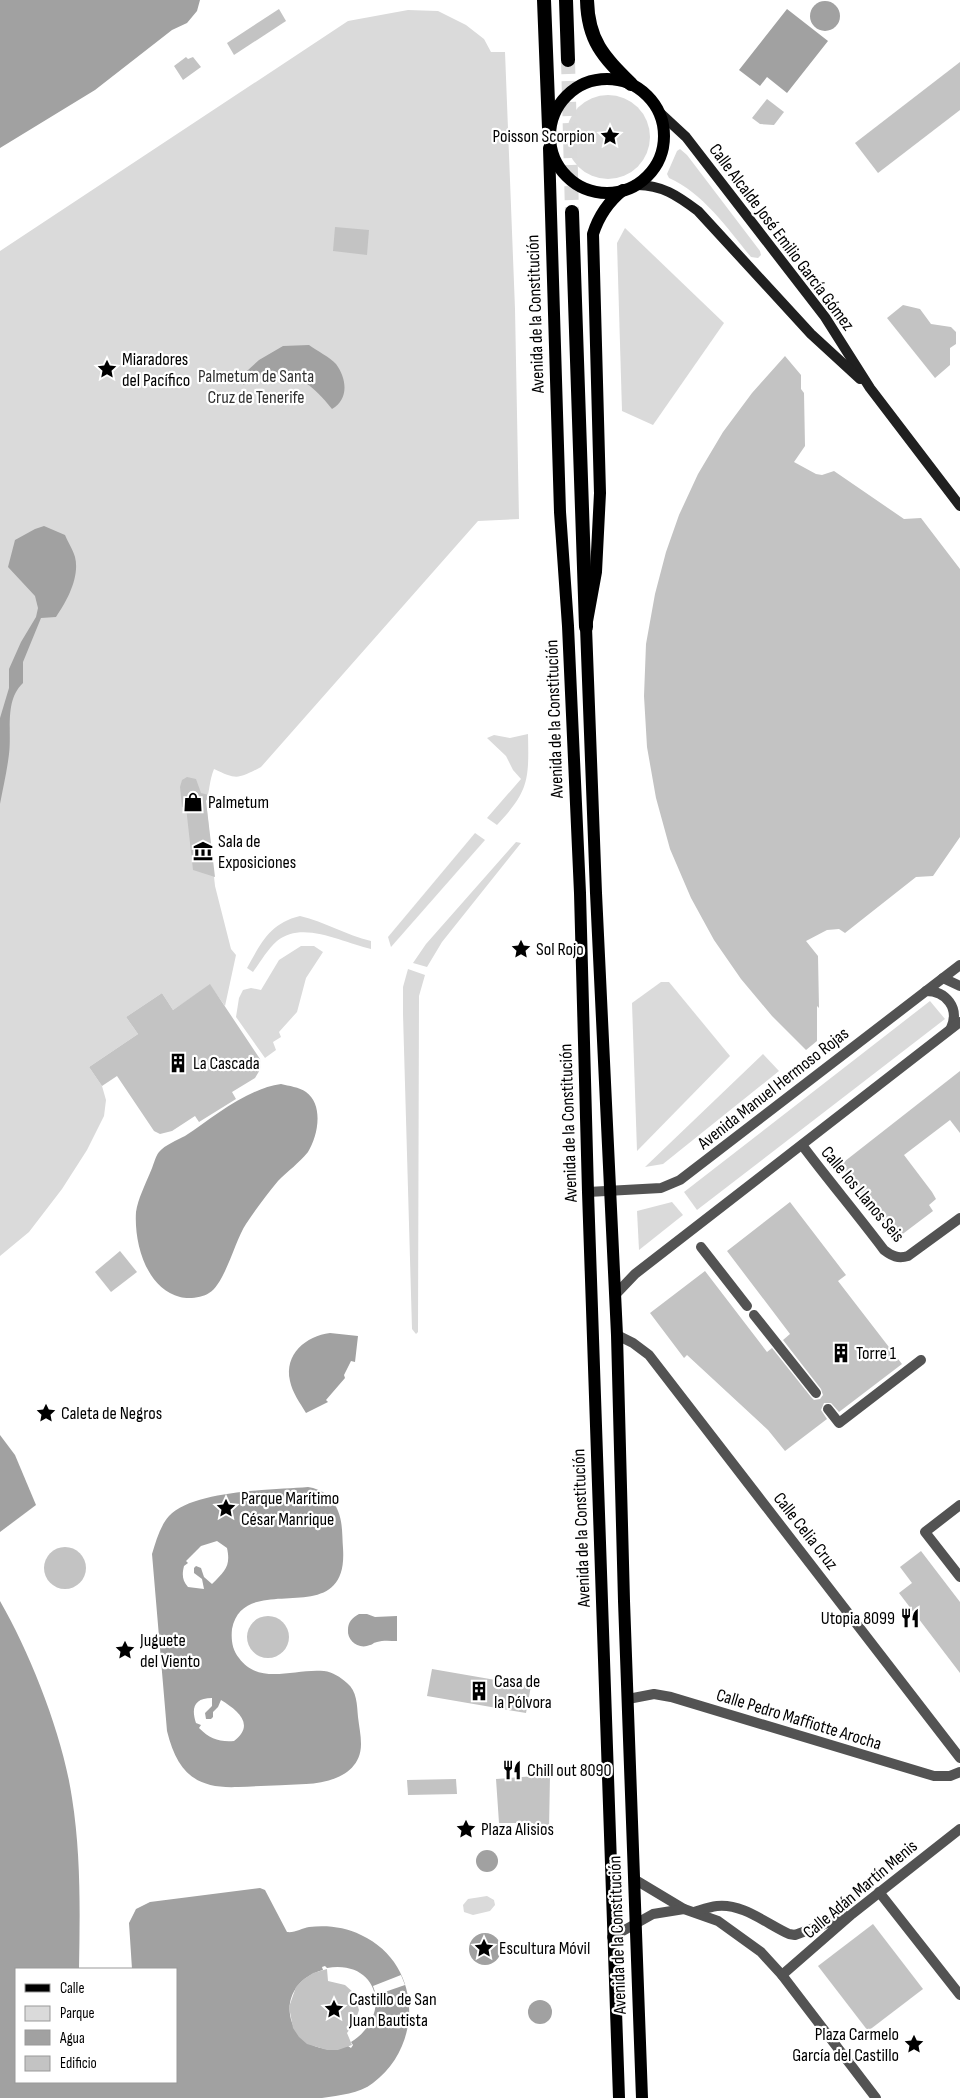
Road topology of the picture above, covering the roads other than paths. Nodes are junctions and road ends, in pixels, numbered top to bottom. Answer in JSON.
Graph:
{"nodes":[{"id":1,"x":544,"y":0,"type":"edge"},
{"id":2,"x":566,"y":0,"type":"edge"},
{"id":3,"x":587,"y":0,"type":"edge"},
{"id":4,"x":568,"y":60,"type":"tunnel mouth"},
{"id":5,"x":631,"y":84,"type":"junction"},
{"id":6,"x":659,"y":112,"type":"junction"},
{"id":7,"x":549,"y":128,"type":"junction"},
{"id":8,"x":549,"y":148,"type":"junction"},
{"id":9,"x":629,"y":188,"type":"junction"},
{"id":10,"x":572,"y":212,"type":"tunnel mouth"},
{"id":11,"x":870,"y":388,"type":"junction"},
{"id":12,"x":960,"y":506,"type":"edge"},
{"id":13,"x":586,"y":627,"type":"junction"},
{"id":14,"x":960,"y":965,"type":"edge"},
{"id":15,"x":942,"y":978,"type":"junction"},
{"id":16,"x":960,"y":986,"type":"edge"},
{"id":17,"x":926,"y":991,"type":"junction"},
{"id":18,"x":960,"y":1022,"type":"edge"},
{"id":19,"x":949,"y":1031,"type":"junction"},
{"id":20,"x":802,"y":1145,"type":"junction"},
{"id":21,"x":610,"y":1190,"type":"junction"},
{"id":22,"x":588,"y":1192,"type":"junction"},
{"id":23,"x":960,"y":1218,"type":"edge"},
{"id":24,"x":701,"y":1247,"type":"dead end"},
{"id":25,"x":615,"y":1295,"type":"junction"},
{"id":26,"x":747,"y":1306,"type":"dead end"},
{"id":27,"x":754,"y":1315,"type":"dead end"},
{"id":28,"x":617,"y":1334,"type":"junction"},
{"id":29,"x":921,"y":1360,"type":"dead end"},
{"id":30,"x":816,"y":1394,"type":"dead end"},
{"id":31,"x":828,"y":1409,"type":"dead end"},
{"id":32,"x":960,"y":1505,"type":"edge"},
{"id":33,"x":960,"y":1576,"type":"edge"},
{"id":34,"x":628,"y":1699,"type":"junction"},
{"id":35,"x":960,"y":1758,"type":"edge"},
{"id":36,"x":960,"y":1772,"type":"edge"},
{"id":37,"x":960,"y":1829,"type":"edge"},
{"id":38,"x":634,"y":1879,"type":"junction"},
{"id":39,"x":879,"y":1892,"type":"junction"},
{"id":40,"x":689,"y":1910,"type":"junction"},
{"id":41,"x":852,"y":1914,"type":"junction"},
{"id":42,"x":636,"y":1922,"type":"junction"},
{"id":43,"x":612,"y":1937,"type":"junction"},
{"id":44,"x":782,"y":1975,"type":"junction"},
{"id":45,"x":960,"y":1995,"type":"edge"},
{"id":46,"x":619,"y":2098,"type":"edge"},
{"id":47,"x":642,"y":2098,"type":"edge"},
{"id":48,"x":876,"y":2098,"type":"edge"}],
"edges":[{"from":1,"to":7,"type":"highway"},
{"from":2,"to":4,"type":"highway"},
{"from":3,"to":5,"type":"highway"},
{"from":5,"to":6,"type":"main road"},
{"from":5,"to":7,"type":"main road"},
{"from":6,"to":9,"type":"main road"},
{"from":6,"to":11,"type":"main road","name":"Calle Alcalde José Emilio García Gómez"},
{"from":7,"to":8,"type":"main road"},
{"from":8,"to":9,"type":"main road"},
{"from":8,"to":22,"type":"main road","name":"Avenida de la Constitución"},
{"from":9,"to":11,"type":"main road","name":"Calle Alcalde José Emilio García Gómez"},
{"from":9,"to":13,"type":"main road"},
{"from":10,"to":13,"type":"highway","name":"Avenida de la Constitución"},
{"from":11,"to":12,"type":"main road","name":"Calle Alcalde José Emilio García Gómez"},
{"from":13,"to":21,"type":"main road","name":"Avenida de la Constitución"},
{"from":14,"to":15,"type":"street","name":"Avenida Manuel Hermoso Rojas"},
{"from":15,"to":16,"type":"street"},
{"from":15,"to":17,"type":"street","name":"Avenida Manuel Hermoso Rojas"},
{"from":17,"to":19,"type":"street"},
{"from":17,"to":21,"type":"street","name":"Avenida Manuel Hermoso Rojas"},
{"from":18,"to":19,"type":"street"},
{"from":19,"to":20,"type":"street"},
{"from":20,"to":23,"type":"street","name":"Calle los Llanos Seis"},
{"from":20,"to":25,"type":"street"},
{"from":21,"to":22,"type":"street","name":"Avenida Manuel Hermoso Rojas"},
{"from":21,"to":25,"type":"main road","name":"Avenida de la Constitución"},
{"from":22,"to":43,"type":"main road","name":"Avenida de la Constitución"},
{"from":24,"to":26,"type":"street"},
{"from":25,"to":28,"type":"main road","name":"Avenida de la Constitución"},
{"from":27,"to":30,"type":"street"},
{"from":28,"to":34,"type":"main road","name":"Avenida de la Constitución"},
{"from":28,"to":35,"type":"street","name":"Calle Celia Cruz"},
{"from":29,"to":31,"type":"street"},
{"from":32,"to":33,"type":"street"},
{"from":34,"to":36,"type":"street","name":"Calle Pedro Maffiotte Arocha"},
{"from":34,"to":38,"type":"main road","name":"Avenida de la Constitución"},
{"from":37,"to":39,"type":"street","name":"Calle Adán Martín Menis"},
{"from":38,"to":40,"type":"street"},
{"from":38,"to":42,"type":"main road","name":"Avenida de la Constitución"},
{"from":39,"to":41,"type":"street","name":"Calle Adán Martín Menis"},
{"from":39,"to":45,"type":"street"},
{"from":40,"to":41,"type":"street"},
{"from":40,"to":42,"type":"street"},
{"from":40,"to":44,"type":"street"},
{"from":41,"to":44,"type":"street","name":"Calle Adán Martín Menis"},
{"from":42,"to":43,"type":"street"},
{"from":42,"to":47,"type":"main road","name":"Avenida de la Constitución"},
{"from":43,"to":46,"type":"main road","name":"Avenida de la Constitución"},
{"from":44,"to":48,"type":"street"}]}
